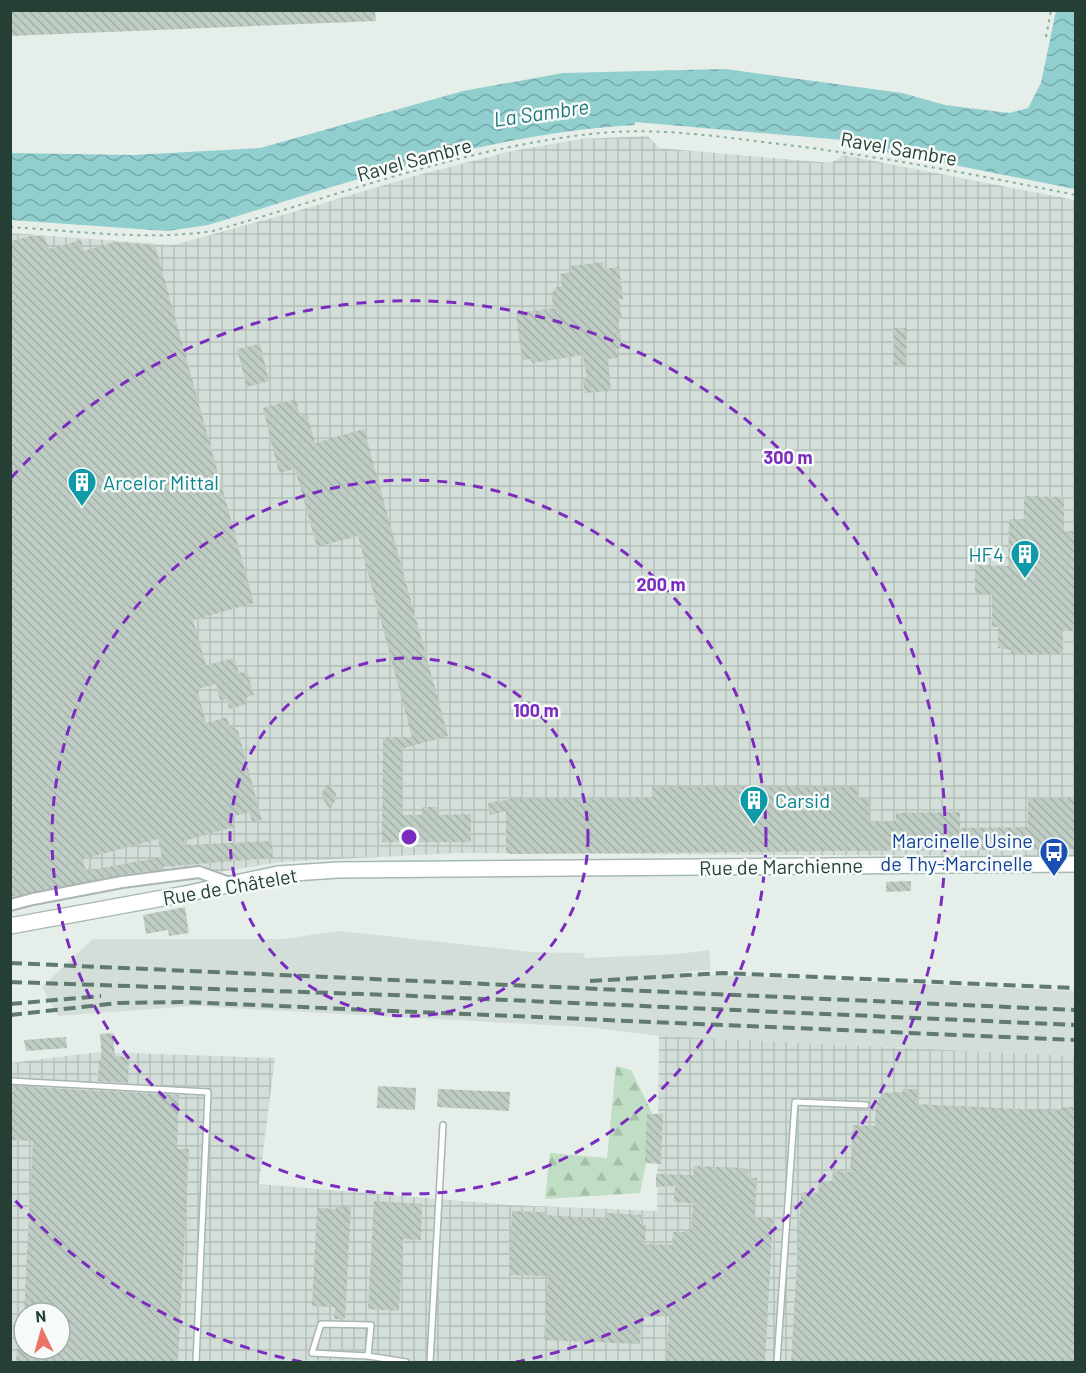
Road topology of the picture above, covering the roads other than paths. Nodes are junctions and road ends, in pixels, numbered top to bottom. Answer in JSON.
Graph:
{"nodes":[{"id":1,"x":1076,"y":864,"type":"edge"},
{"id":2,"x":487,"y":869,"type":"joint"},
{"id":3,"x":232,"y":884,"type":"junction"},
{"id":4,"x":10,"y":905,"type":"edge"},
{"id":5,"x":10,"y":926,"type":"edge"},
{"id":6,"x":10,"y":1080,"type":"edge"},
{"id":7,"x":866,"y":1105,"type":"dead end"},
{"id":8,"x":443,"y":1125,"type":"dead end"},
{"id":9,"x":368,"y":1356,"type":"junction"},
{"id":10,"x":196,"y":1362,"type":"edge"},
{"id":11,"x":396,"y":1362,"type":"edge"},
{"id":12,"x":406,"y":1362,"type":"edge"},
{"id":13,"x":430,"y":1362,"type":"edge"},
{"id":14,"x":777,"y":1362,"type":"edge"}],
"edges":[{"from":1,"to":2,"type":"main road","name":"Rue de Marchienne"},
{"from":2,"to":3,"type":"main road","name":"Rue de Châtelet"},
{"from":3,"to":4,"type":"street"},
{"from":3,"to":5,"type":"main road","name":"Rue de Châtelet"},
{"from":6,"to":10,"type":"lane"},
{"from":7,"to":14,"type":"lane"},
{"from":8,"to":13,"type":"lane"},
{"from":9,"to":9,"type":"lane"},
{"from":9,"to":11,"type":"lane"},
{"from":11,"to":12,"type":"lane"}]}
